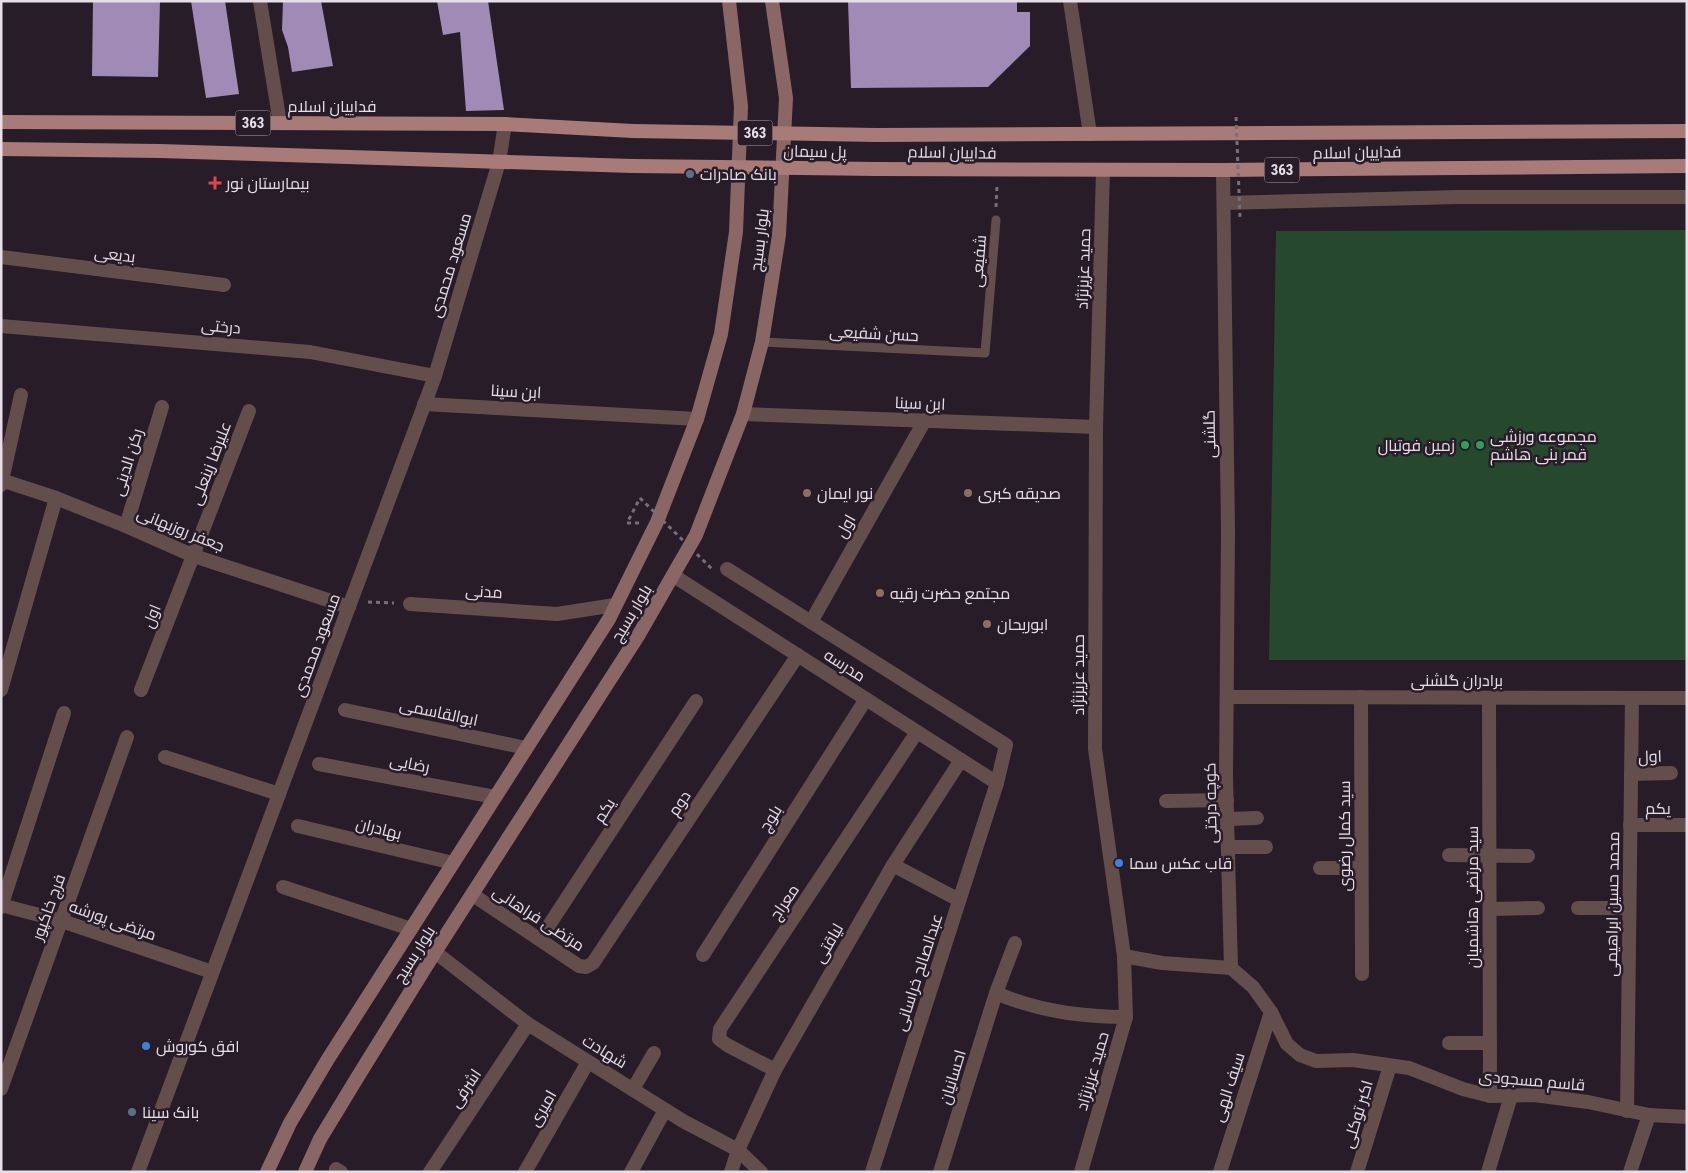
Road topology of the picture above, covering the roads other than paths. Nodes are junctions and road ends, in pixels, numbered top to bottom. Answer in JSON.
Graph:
{"nodes":[{"id":1,"x":260,"y":1,"type":"edge"},
{"id":2,"x":729,"y":1,"type":"edge"},
{"id":3,"x":772,"y":1,"type":"edge"},
{"id":4,"x":1070,"y":1,"type":"edge"},
{"id":5,"x":1,"y":122,"type":"edge"},
{"id":6,"x":280,"y":123,"type":"junction"},
{"id":7,"x":505,"y":124,"type":"junction"},
{"id":8,"x":633,"y":131,"type":"joint"},
{"id":9,"x":1687,"y":132,"type":"edge"},
{"id":10,"x":1090,"y":134,"type":"junction"},
{"id":11,"x":877,"y":135,"type":"joint"},
{"id":12,"x":1,"y":149,"type":"edge"},
{"id":13,"x":499,"y":162,"type":"junction"},
{"id":14,"x":1687,"y":166,"type":"edge"},
{"id":15,"x":877,"y":169,"type":"joint"},
{"id":16,"x":1103,"y":170,"type":"junction"},
{"id":17,"x":1224,"y":170,"type":"junction"},
{"id":18,"x":1687,"y":197,"type":"edge"},
{"id":19,"x":1224,"y":203,"type":"junction"},
{"id":20,"x":996,"y":220,"type":"road end"},
{"id":21,"x":1,"y":257,"type":"edge"},
{"id":22,"x":224,"y":285,"type":"dead end"},
{"id":23,"x":1,"y":326,"type":"edge"},
{"id":24,"x":762,"y":342,"type":"junction"},
{"id":25,"x":985,"y":354,"type":"joint"},
{"id":26,"x":435,"y":376,"type":"junction"},
{"id":27,"x":21,"y":396,"type":"dead end"},
{"id":28,"x":424,"y":404,"type":"junction"},
{"id":29,"x":162,"y":407,"type":"dead end"},
{"id":30,"x":248,"y":411,"type":"dead end"},
{"id":31,"x":743,"y":414,"type":"junction"},
{"id":32,"x":696,"y":419,"type":"junction"},
{"id":33,"x":925,"y":420,"type":"junction"},
{"id":34,"x":1096,"y":427,"type":"junction"},
{"id":35,"x":2,"y":482,"type":"edge"},
{"id":36,"x":56,"y":498,"type":"junction"},
{"id":37,"x":126,"y":526,"type":"junction"},
{"id":38,"x":194,"y":556,"type":"junction"},
{"id":39,"x":727,"y":569,"type":"dead end"},
{"id":40,"x":674,"y":576,"type":"junction"},
{"id":41,"x":350,"y":604,"type":"junction"},
{"id":42,"x":410,"y":604,"type":"road end"},
{"id":43,"x":615,"y":605,"type":"junction"},
{"id":44,"x":811,"y":622,"type":"junction"},
{"id":45,"x":798,"y":656,"type":"junction"},
{"id":46,"x":1,"y":690,"type":"edge"},
{"id":47,"x":141,"y":690,"type":"dead end"},
{"id":48,"x":1227,"y":697,"type":"junction"},
{"id":49,"x":1360,"y":697,"type":"junction"},
{"id":50,"x":1489,"y":698,"type":"junction"},
{"id":51,"x":1632,"y":698,"type":"junction"},
{"id":52,"x":1687,"y":698,"type":"edge"},
{"id":53,"x":866,"y":699,"type":"junction"},
{"id":54,"x":696,"y":701,"type":"dead end"},
{"id":55,"x":345,"y":710,"type":"dead end"},
{"id":56,"x":64,"y":713,"type":"dead end"},
{"id":57,"x":917,"y":732,"type":"junction"},
{"id":58,"x":128,"y":737,"type":"dead end"},
{"id":59,"x":526,"y":748,"type":"junction"},
{"id":60,"x":165,"y":757,"type":"dead end"},
{"id":61,"x":961,"y":760,"type":"junction"},
{"id":62,"x":319,"y":764,"type":"dead end"},
{"id":63,"x":1671,"y":773,"type":"dead end"},
{"id":64,"x":1631,"y":774,"type":"junction"},
{"id":65,"x":997,"y":783,"type":"junction"},
{"id":66,"x":279,"y":794,"type":"junction"},
{"id":67,"x":495,"y":797,"type":"junction"},
{"id":68,"x":1227,"y":800,"type":"junction"},
{"id":69,"x":1166,"y":801,"type":"dead end"},
{"id":70,"x":1258,"y":818,"type":"dead end"},
{"id":71,"x":1228,"y":819,"type":"junction"},
{"id":72,"x":1630,"y":825,"type":"junction"},
{"id":73,"x":1687,"y":825,"type":"edge"},
{"id":74,"x":298,"y":826,"type":"dead end"},
{"id":75,"x":1228,"y":847,"type":"junction"},
{"id":76,"x":1266,"y":847,"type":"dead end"},
{"id":77,"x":1449,"y":855,"type":"dead end"},
{"id":78,"x":1490,"y":856,"type":"junction"},
{"id":79,"x":1528,"y":856,"type":"dead end"},
{"id":80,"x":453,"y":864,"type":"junction"},
{"id":81,"x":893,"y":865,"type":"junction"},
{"id":82,"x":1320,"y":868,"type":"dead end"},
{"id":83,"x":1361,"y":868,"type":"junction"},
{"id":84,"x":283,"y":887,"type":"dead end"},
{"id":85,"x":473,"y":895,"type":"junction"},
{"id":86,"x":959,"y":900,"type":"junction"},
{"id":87,"x":1,"y":906,"type":"edge"},
{"id":88,"x":1538,"y":908,"type":"dead end"},
{"id":89,"x":1578,"y":908,"type":"dead end"},
{"id":90,"x":1629,"y":908,"type":"junction"},
{"id":91,"x":1490,"y":909,"type":"junction"},
{"id":92,"x":62,"y":921,"type":"junction"},
{"id":93,"x":411,"y":929,"type":"junction"},
{"id":94,"x":540,"y":939,"type":"junction"},
{"id":95,"x":1015,"y":943,"type":"dead end"},
{"id":96,"x":435,"y":952,"type":"junction"},
{"id":97,"x":703,"y":955,"type":"dead end"},
{"id":98,"x":1124,"y":956,"type":"junction"},
{"id":99,"x":586,"y":967,"type":"joint"},
{"id":100,"x":1231,"y":968,"type":"junction"},
{"id":101,"x":212,"y":972,"type":"junction"},
{"id":102,"x":1362,"y":974,"type":"dead end"},
{"id":103,"x":996,"y":994,"type":"junction"},
{"id":104,"x":1270,"y":1012,"type":"junction"},
{"id":105,"x":1126,"y":1016,"type":"junction"},
{"id":106,"x":528,"y":1024,"type":"junction"},
{"id":107,"x":1449,"y":1043,"type":"dead end"},
{"id":108,"x":1490,"y":1043,"type":"junction"},
{"id":109,"x":654,"y":1053,"type":"dead end"},
{"id":110,"x":588,"y":1062,"type":"junction"},
{"id":111,"x":1390,"y":1066,"type":"junction"},
{"id":112,"x":775,"y":1070,"type":"junction"},
{"id":113,"x":1,"y":1088,"type":"edge"},
{"id":114,"x":633,"y":1089,"type":"junction"},
{"id":115,"x":1490,"y":1096,"type":"junction"},
{"id":116,"x":1511,"y":1096,"type":"junction"},
{"id":117,"x":665,"y":1110,"type":"junction"},
{"id":118,"x":1627,"y":1111,"type":"junction"},
{"id":119,"x":1649,"y":1115,"type":"junction"},
{"id":120,"x":1687,"y":1117,"type":"edge"},
{"id":121,"x":738,"y":1150,"type":"junction"},
{"id":122,"x":138,"y":1172,"type":"edge"},
{"id":123,"x":266,"y":1172,"type":"edge"},
{"id":124,"x":305,"y":1172,"type":"edge"},
{"id":125,"x":430,"y":1172,"type":"edge"},
{"id":126,"x":525,"y":1172,"type":"edge"},
{"id":127,"x":630,"y":1172,"type":"edge"},
{"id":128,"x":731,"y":1172,"type":"edge"},
{"id":129,"x":761,"y":1172,"type":"edge"},
{"id":130,"x":872,"y":1172,"type":"edge"},
{"id":131,"x":940,"y":1172,"type":"edge"},
{"id":132,"x":1082,"y":1172,"type":"edge"},
{"id":133,"x":1220,"y":1172,"type":"edge"},
{"id":134,"x":1357,"y":1172,"type":"edge"},
{"id":135,"x":1488,"y":1172,"type":"edge"},
{"id":136,"x":1630,"y":1172,"type":"edge"}],
"edges":[{"from":1,"to":6,"type":"street"},
{"from":2,"to":32,"type":"main road","name":"بلوار بسیج"},
{"from":3,"to":24,"type":"main road","name":"بلوار بسیج"},
{"from":4,"to":10,"type":"street"},
{"from":5,"to":6,"type":"main road","name":"فداییان اسلام","number":"363"},
{"from":6,"to":7,"type":"main road","name":"فداییان اسلام","number":"363"},
{"from":7,"to":8,"type":"main road","name":"فداییان اسلام","number":"363"},
{"from":7,"to":13,"type":"street","name":"مسعود محمدی"},
{"from":8,"to":11,"type":"main road","name":"پل سیمان","number":"363","bridge":true},
{"from":9,"to":10,"type":"main road","name":"فداییان اسلام","number":"363"},
{"from":10,"to":11,"type":"main road","name":"فداییان اسلام","number":"363"},
{"from":12,"to":13,"type":"main road","number":"363"},
{"from":13,"to":15,"type":"main road","name":"پل سیمان","number":"363","bridge":true},
{"from":13,"to":26,"type":"street","name":"مسعود محمدی"},
{"from":14,"to":17,"type":"main road","name":"فداییان اسلام","number":"363"},
{"from":15,"to":16,"type":"main road","name":"فداییان اسلام","number":"363"},
{"from":16,"to":17,"type":"main road","name":"فداییان اسلام","number":"363"},
{"from":16,"to":34,"type":"street","name":"حمید عزیزنژاد"},
{"from":17,"to":19,"type":"street","name":"گلشنی"},
{"from":18,"to":19,"type":"street"},
{"from":19,"to":48,"type":"street","name":"گلشنی"},
{"from":20,"to":25,"type":"lane","name":"شفیعی"},
{"from":21,"to":22,"type":"street","name":"بدیعی"},
{"from":23,"to":26,"type":"street","name":"درختی"},
{"from":24,"to":25,"type":"lane","name":"حسن شفیعی"},
{"from":24,"to":31,"type":"main road","name":"بلوار بسیج"},
{"from":26,"to":28,"type":"street","name":"مسعود محمدی"},
{"from":27,"to":35,"type":"street"},
{"from":28,"to":32,"type":"street","name":"ابن سینا"},
{"from":28,"to":41,"type":"street","name":"مسعود محمدی"},
{"from":29,"to":37,"type":"street","name":"رکن الدینی"},
{"from":30,"to":38,"type":"street","name":"علیرضا زینعلی"},
{"from":31,"to":33,"type":"street","name":"ابن سینا"},
{"from":31,"to":40,"type":"main road","name":"بلوار بسیج"},
{"from":32,"to":43,"type":"main road","name":"بلوار بسیج"},
{"from":33,"to":34,"type":"street","name":"ابن سینا"},
{"from":33,"to":44,"type":"street","name":"اول"},
{"from":34,"to":98,"type":"street","name":"حمید عزیزنژاد"},
{"from":35,"to":36,"type":"street","name":"جعفر روزبهانی"},
{"from":36,"to":37,"type":"street","name":"جعفر روزبهانی"},
{"from":36,"to":46,"type":"street"},
{"from":37,"to":38,"type":"street","name":"جعفر روزبهانی"},
{"from":38,"to":41,"type":"street","name":"جعفر روزبهانی"},
{"from":38,"to":47,"type":"street","name":"اول"},
{"from":39,"to":44,"type":"street"},
{"from":40,"to":45,"type":"street","name":"مدرسه"},
{"from":40,"to":85,"type":"main road","name":"بلوار بسیج"},
{"from":41,"to":66,"type":"street","name":"مسعود محمدی"},
{"from":42,"to":43,"type":"street","name":"مدنی"},
{"from":43,"to":59,"type":"main road","name":"بلوار بسیج"},
{"from":44,"to":65,"type":"street","name":"عبدالصالح خراسانی"},
{"from":45,"to":53,"type":"street","name":"مدرسه"},
{"from":45,"to":99,"type":"street","name":"دوم"},
{"from":48,"to":49,"type":"street","name":"برادران گلشنی"},
{"from":48,"to":68,"type":"street","name":"کوچه درختی"},
{"from":49,"to":50,"type":"street","name":"برادران گلشنی"},
{"from":49,"to":83,"type":"street","name":"سید کمال رضوی"},
{"from":50,"to":51,"type":"street","name":"برادران گلشنی"},
{"from":50,"to":78,"type":"street","name":"سید مرتضی هاشمیان"},
{"from":51,"to":52,"type":"street","name":"برادران گلشنی"},
{"from":51,"to":64,"type":"street","name":"محمد حسین ابراهیمی"},
{"from":53,"to":57,"type":"street","name":"مدرسه"},
{"from":53,"to":97,"type":"street","name":"بلوچ"},
{"from":54,"to":94,"type":"street","name":"یکم"},
{"from":55,"to":59,"type":"street","name":"ابوالقاسمی"},
{"from":56,"to":87,"type":"street"},
{"from":57,"to":61,"type":"street","name":"مدرسه"},
{"from":57,"to":112,"type":"street","name":"معراج"},
{"from":58,"to":92,"type":"street","name":"فرج خاکپور"},
{"from":59,"to":67,"type":"main road","name":"بلوار بسیج"},
{"from":60,"to":66,"type":"street"},
{"from":61,"to":65,"type":"street","name":"مدرسه"},
{"from":61,"to":81,"type":"street","name":"لیاقتی"},
{"from":62,"to":67,"type":"street","name":"رضایی"},
{"from":63,"to":64,"type":"street","name":"اول"},
{"from":64,"to":72,"type":"street","name":"محمد حسین ابراهیمی"},
{"from":65,"to":86,"type":"street","name":"عبدالصالح خراسانی"},
{"from":66,"to":101,"type":"street","name":"مسعود محمدی"},
{"from":67,"to":80,"type":"main road","name":"بلوار بسیج"},
{"from":68,"to":69,"type":"street"},
{"from":68,"to":71,"type":"street","name":"کوچه درختی"},
{"from":70,"to":71,"type":"street"},
{"from":71,"to":75,"type":"street","name":"کوچه درختی"},
{"from":72,"to":73,"type":"street","name":"یکم"},
{"from":72,"to":90,"type":"street","name":"محمد حسین ابراهیمی"},
{"from":74,"to":80,"type":"street","name":"بهادران"},
{"from":75,"to":76,"type":"street"},
{"from":75,"to":100,"type":"street","name":"کوچه درختی"},
{"from":77,"to":78,"type":"street"},
{"from":78,"to":79,"type":"street"},
{"from":78,"to":91,"type":"street","name":"سید مرتضی هاشمیان"},
{"from":80,"to":93,"type":"main road","name":"بلوار بسیج"},
{"from":81,"to":86,"type":"street"},
{"from":81,"to":112,"type":"street","name":"لیاقتی"},
{"from":82,"to":83,"type":"street"},
{"from":83,"to":102,"type":"street","name":"سید کمال رضوی"},
{"from":84,"to":93,"type":"street"},
{"from":85,"to":94,"type":"street","name":"مرتضی فراهانی"},
{"from":85,"to":96,"type":"main road","name":"بلوار بسیج"},
{"from":86,"to":130,"type":"street","name":"عبدالصالح خراسانی"},
{"from":87,"to":92,"type":"street","name":"مرتضی پورشه"},
{"from":88,"to":91,"type":"street"},
{"from":89,"to":90,"type":"street"},
{"from":90,"to":118,"type":"street","name":"محمد حسین ابراهیمی"},
{"from":91,"to":108,"type":"street","name":"سید مرتضی هاشمیان"},
{"from":92,"to":101,"type":"street","name":"مرتضی پورشه"},
{"from":92,"to":113,"type":"street","name":"فرج خاکپور"},
{"from":93,"to":123,"type":"main road","name":"بلوار بسیج"},
{"from":94,"to":99,"type":"street","name":"مرتضی فراهانی"},
{"from":95,"to":103,"type":"street","name":"احسانیان"},
{"from":96,"to":106,"type":"street","name":"شهادت"},
{"from":96,"to":124,"type":"main road","name":"بلوار بسیج"},
{"from":98,"to":100,"type":"street"},
{"from":98,"to":105,"type":"street","name":"حمید عزیزنژاد"},
{"from":100,"to":104,"type":"street","name":"قاسم مسجودی"},
{"from":101,"to":122,"type":"street","name":"مسعود محمدی"},
{"from":103,"to":105,"type":"street"},
{"from":103,"to":131,"type":"street","name":"احسانیان"},
{"from":104,"to":111,"type":"street","name":"قاسم مسجودی"},
{"from":104,"to":133,"type":"street","name":"سیف الهی"},
{"from":105,"to":132,"type":"street","name":"حمید عزیزنژاد"},
{"from":106,"to":110,"type":"street","name":"شهادت"},
{"from":106,"to":125,"type":"street","name":"اشرفی"},
{"from":107,"to":108,"type":"street"},
{"from":108,"to":115,"type":"street","name":"سید مرتضی هاشمیان"},
{"from":109,"to":114,"type":"street"},
{"from":110,"to":114,"type":"street","name":"شهادت"},
{"from":110,"to":126,"type":"street","name":"امیری"},
{"from":111,"to":115,"type":"street","name":"قاسم مسجودی"},
{"from":111,"to":134,"type":"street","name":"اکبر توکلی"},
{"from":112,"to":121,"type":"street","name":"لیاقتی"},
{"from":114,"to":117,"type":"street","name":"شهادت"},
{"from":115,"to":116,"type":"street","name":"قاسم مسجودی"},
{"from":116,"to":118,"type":"street","name":"قاسم مسجودی"},
{"from":116,"to":135,"type":"street"},
{"from":117,"to":121,"type":"street","name":"شهادت"},
{"from":117,"to":127,"type":"street"},
{"from":118,"to":119,"type":"street","name":"قاسم مسجودی"},
{"from":119,"to":120,"type":"street","name":"قاسم مسجودی"},
{"from":119,"to":136,"type":"street"},
{"from":121,"to":128,"type":"street","name":"لیاقتی"},
{"from":121,"to":129,"type":"street","name":"شهادت"}]}
